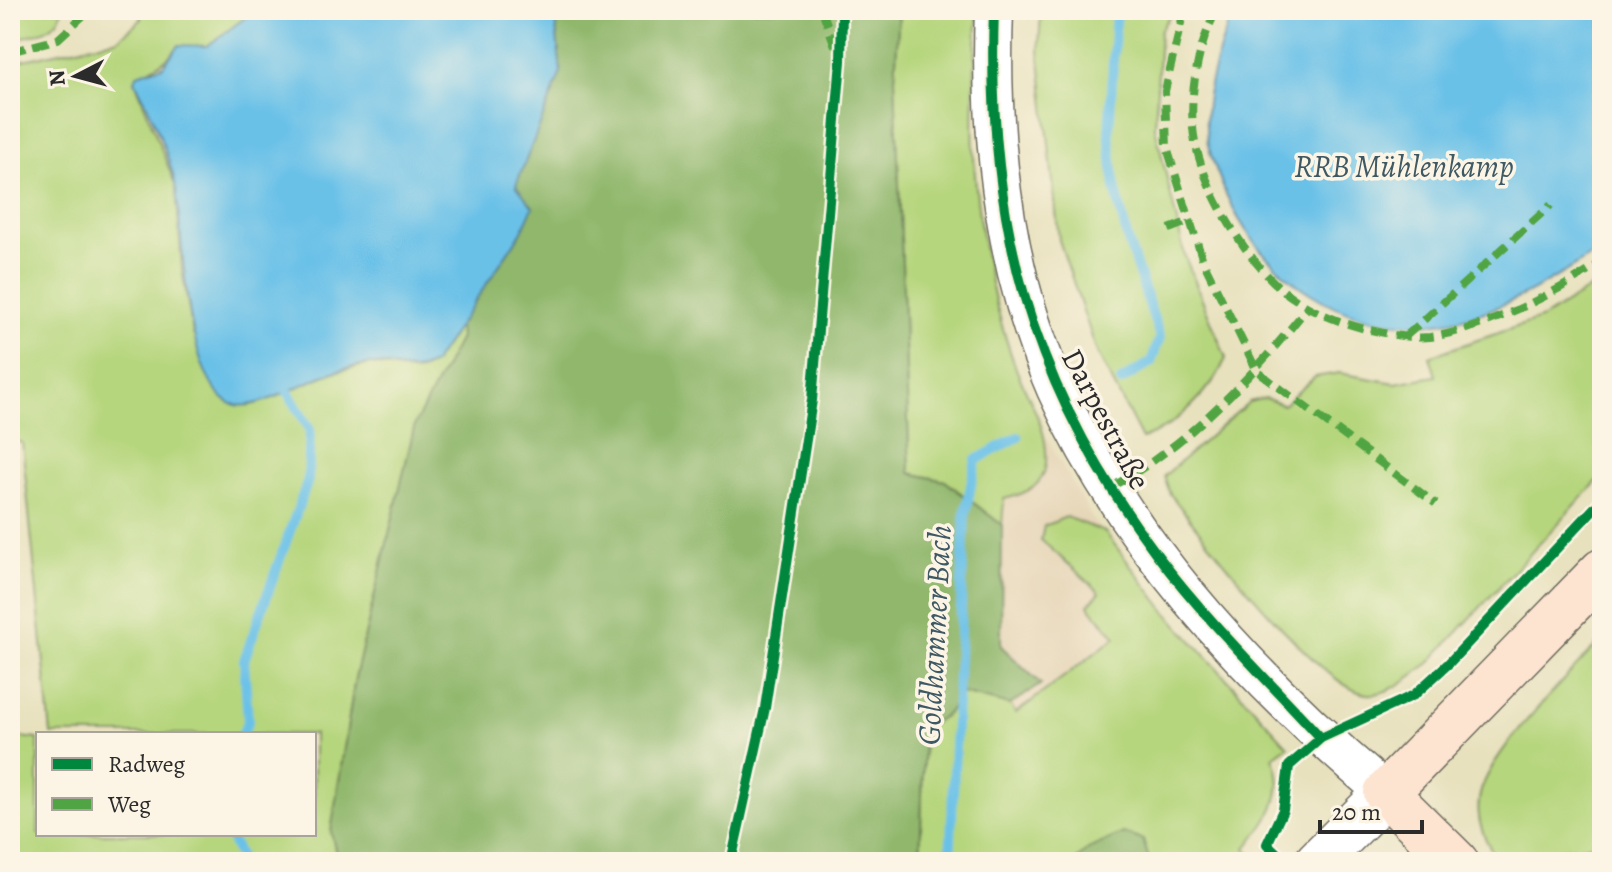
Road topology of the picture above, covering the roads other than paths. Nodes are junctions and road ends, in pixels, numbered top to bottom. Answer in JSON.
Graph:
{"nodes":[{"id":1,"x":994,"y":10,"type":"edge"},
{"id":2,"x":1602,"y":571,"type":"edge"},
{"id":3,"x":1386,"y":793,"type":"junction"},
{"id":4,"x":1317,"y":862,"type":"edge"},
{"id":5,"x":1456,"y":862,"type":"edge"}],
"edges":[{"from":1,"to":3,"type":"street","name":"Darpestraße"},
{"from":2,"to":3,"type":"main road"},
{"from":3,"to":4,"type":"street"},
{"from":3,"to":5,"type":"main road"}]}
